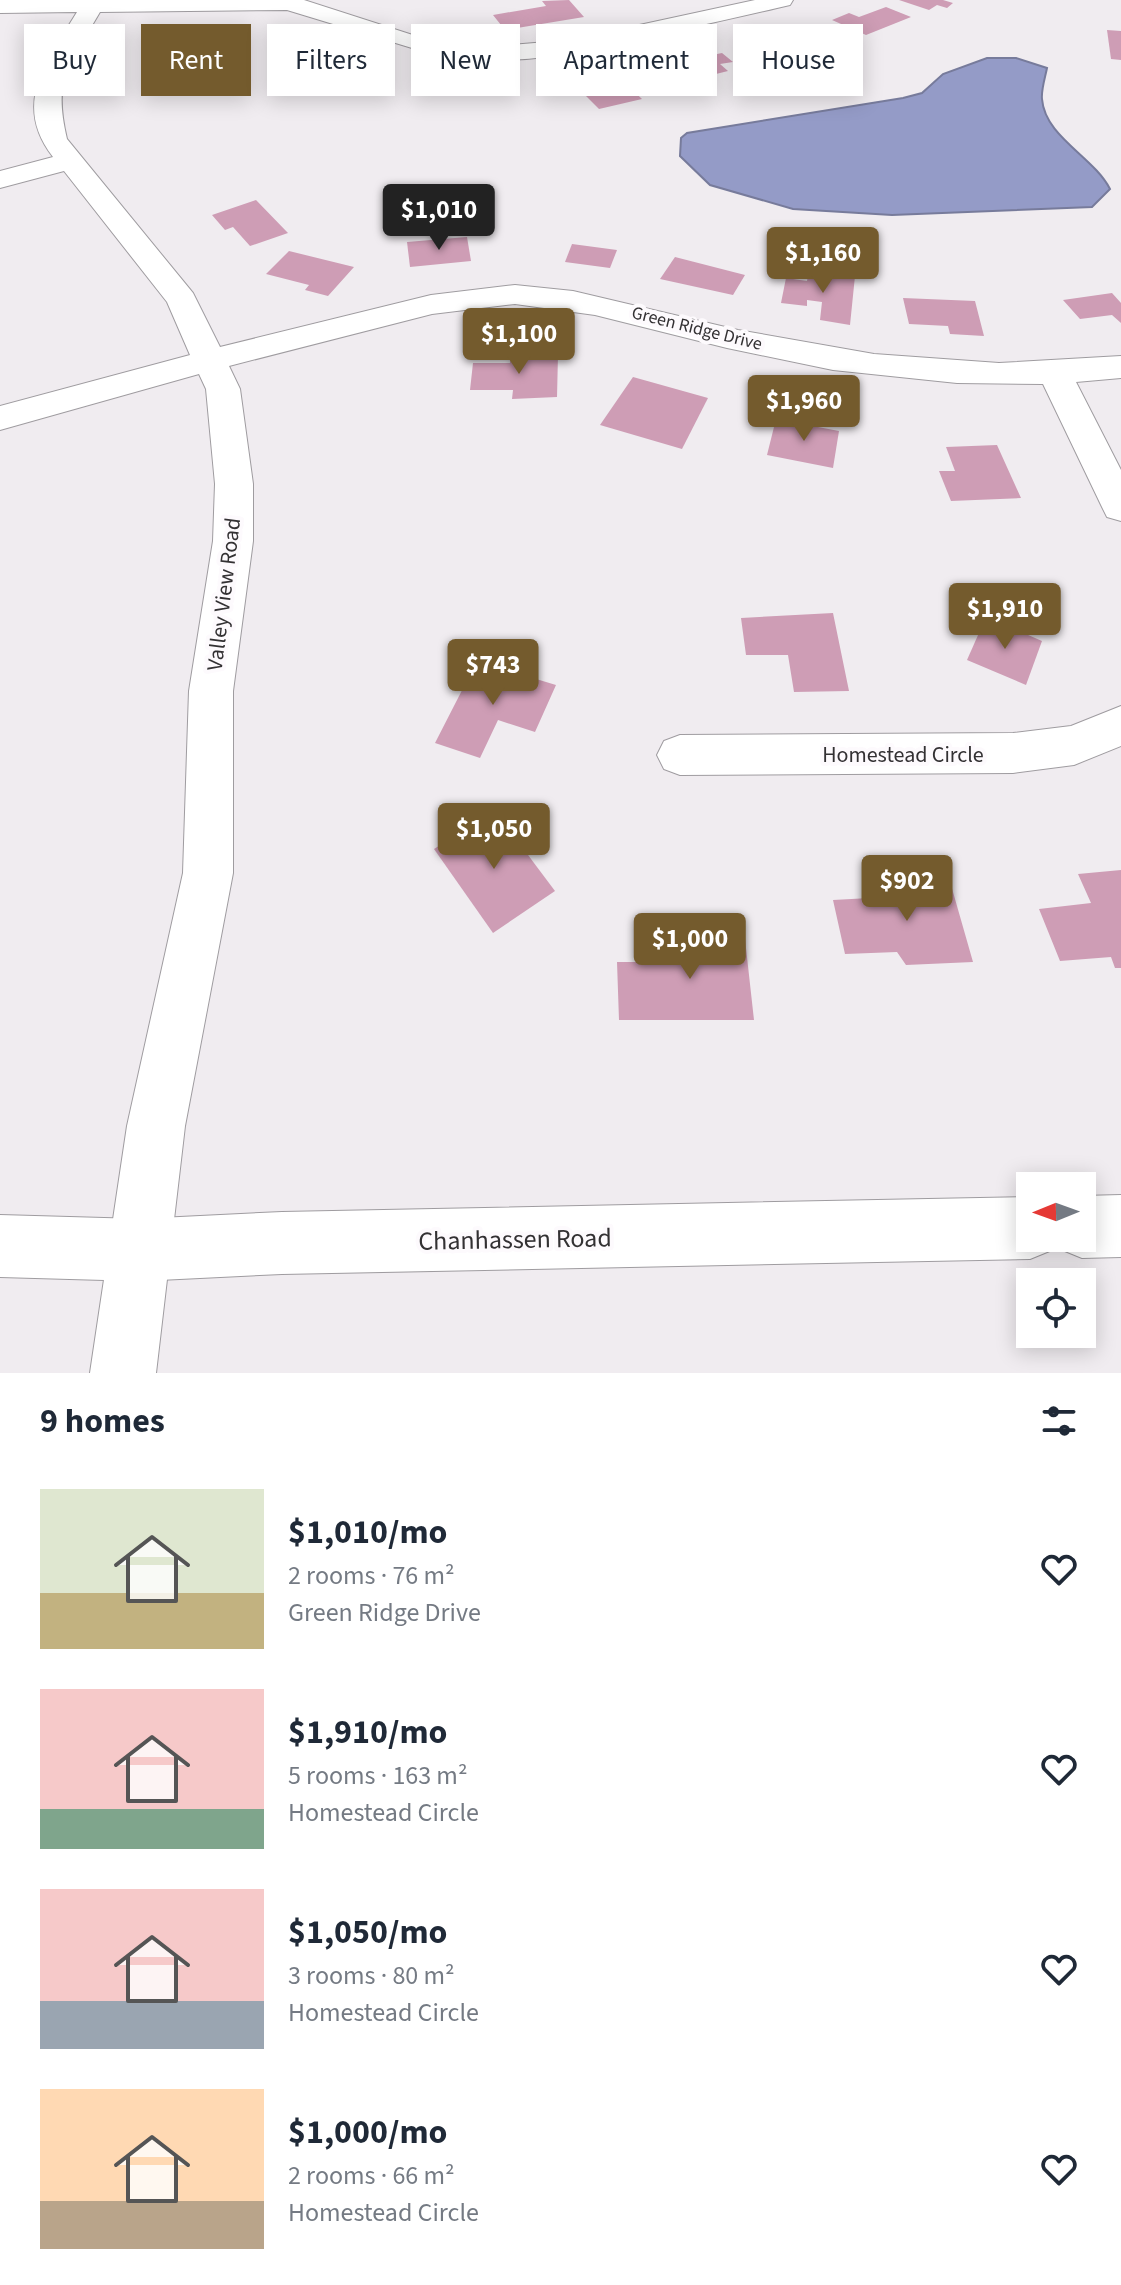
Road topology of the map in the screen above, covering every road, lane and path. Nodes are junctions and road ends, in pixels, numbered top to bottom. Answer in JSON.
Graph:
{"nodes":[{"id":1,"x":782,"y":0,"type":"edge"},
{"id":2,"x":93,"y":2,"type":"edge"},
{"id":3,"x":0,"y":6,"type":"edge"},
{"id":4,"x":661,"y":8,"type":"dead end"},
{"id":5,"x":682,"y":23,"type":"junction"},
{"id":6,"x":68,"y":161,"type":"junction"},
{"id":7,"x":0,"y":180,"type":"edge"},
{"id":8,"x":210,"y":361,"type":"junction"},
{"id":9,"x":1121,"y":367,"type":"edge"},
{"id":10,"x":1054,"y":372,"type":"junction"},
{"id":11,"x":0,"y":418,"type":"edge"},
{"id":12,"x":1121,"y":507,"type":"edge"},
{"id":13,"x":1121,"y":725,"type":"edge"},
{"id":14,"x":680,"y":755,"type":"dead end"},
{"id":15,"x":1121,"y":1226,"type":"edge"},
{"id":16,"x":1096,"y":1227,"type":"edge"},
{"id":17,"x":1016,"y":1228,"type":"edge"},
{"id":18,"x":0,"y":1246,"type":"edge"},
{"id":19,"x":139,"y":1250,"type":"junction"},
{"id":20,"x":123,"y":1373,"type":"edge"}],
"edges":[{"from":1,"to":5,"type":"street"},
{"from":2,"to":3,"type":"street"},
{"from":2,"to":5,"type":"street"},
{"from":2,"to":6,"type":"street","name":"Valley View Road"},
{"from":4,"to":5,"type":"street"},
{"from":6,"to":7,"type":"street"},
{"from":6,"to":8,"type":"street","name":"Valley View Road"},
{"from":8,"to":10,"type":"street","name":"Green Ridge Drive"},
{"from":8,"to":11,"type":"street","name":"Green Ridge Drive"},
{"from":8,"to":19,"type":"street","name":"Valley View Road"},
{"from":9,"to":10,"type":"street","name":"Green Ridge Drive"},
{"from":10,"to":12,"type":"street"},
{"from":13,"to":14,"type":"street","name":"Homestead Circle"},
{"from":15,"to":16,"type":"street"},
{"from":17,"to":19,"type":"street","name":"Chanhassen Road"},
{"from":18,"to":19,"type":"street","name":"Chanhassen Road"},
{"from":19,"to":20,"type":"street","name":"Valley View Road"}]}
